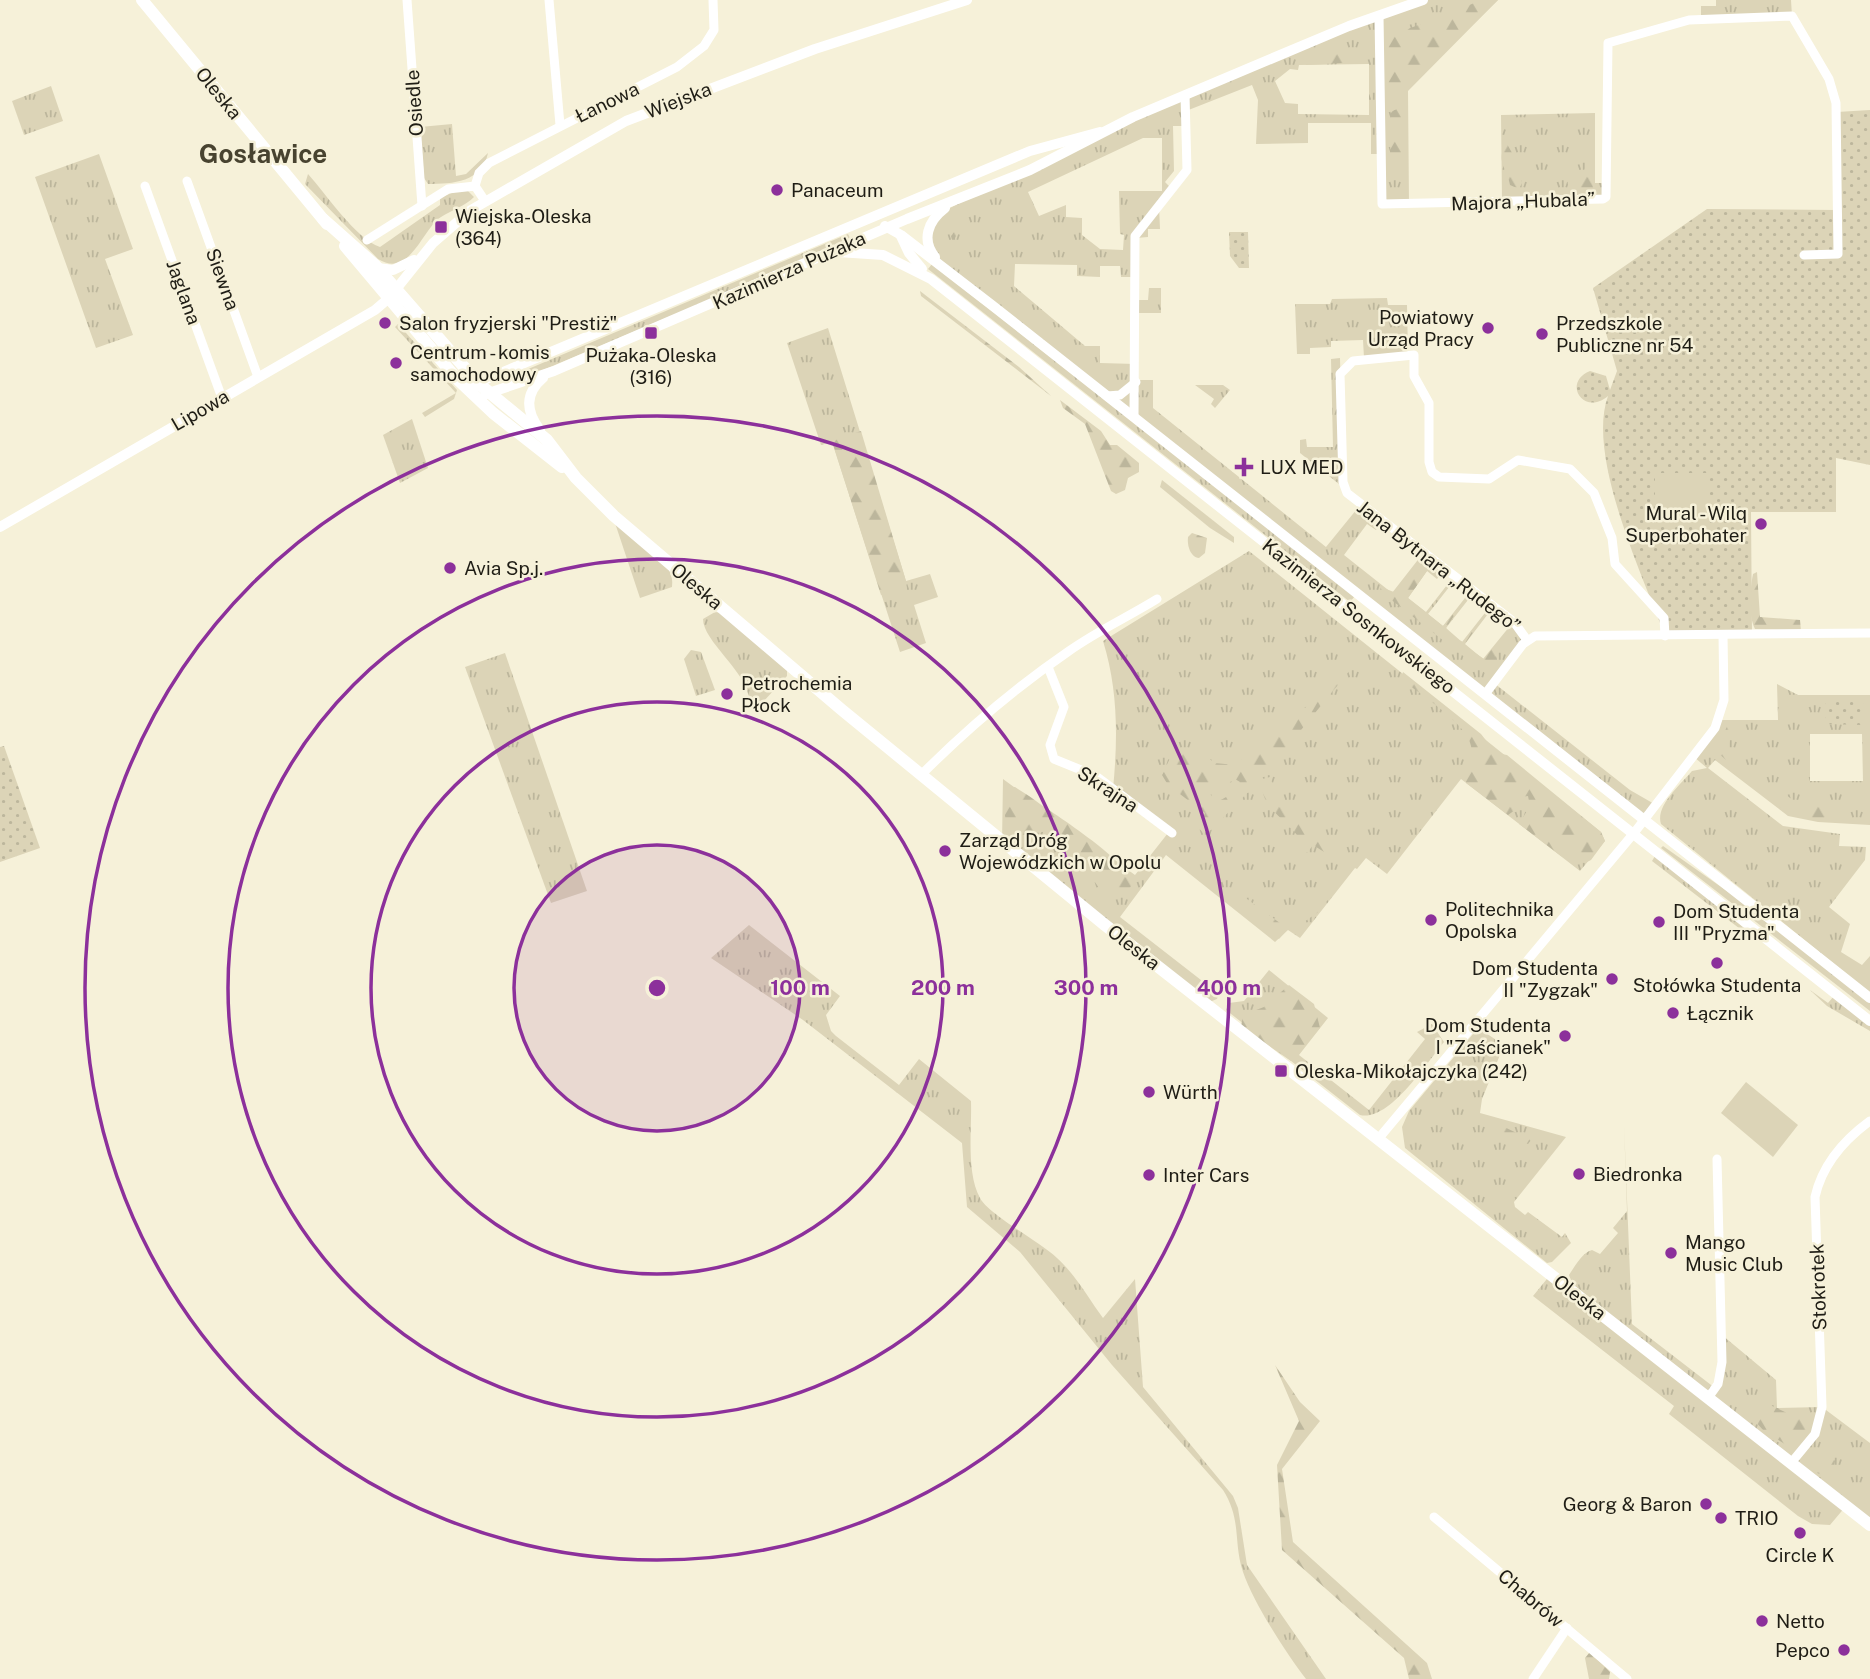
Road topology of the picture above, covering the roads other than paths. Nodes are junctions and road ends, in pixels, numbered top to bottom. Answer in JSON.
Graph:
{"nodes":[{"id":1,"x":142,"y":0,"type":"edge"},
{"id":2,"x":407,"y":0,"type":"edge"},
{"id":3,"x":549,"y":0,"type":"edge"},
{"id":4,"x":713,"y":0,"type":"edge"},
{"id":5,"x":967,"y":0,"type":"edge"},
{"id":6,"x":1423,"y":0,"type":"edge"},
{"id":7,"x":1379,"y":16,"type":"junction"},
{"id":8,"x":1185,"y":95,"type":"junction"},
{"id":9,"x":560,"y":125,"type":"junction"},
{"id":10,"x":1100,"y":132,"type":"junction"},
{"id":11,"x":187,"y":181,"type":"dead end"},
{"id":12,"x":145,"y":186,"type":"dead end"},
{"id":13,"x":475,"y":186,"type":"junction"},
{"id":14,"x":925,"y":197,"type":"junction"},
{"id":15,"x":961,"y":199,"type":"junction"},
{"id":16,"x":485,"y":201,"type":"junction"},
{"id":17,"x":422,"y":206,"type":"junction"},
{"id":18,"x":323,"y":219,"type":"junction"},
{"id":19,"x":903,"y":220,"type":"junction"},
{"id":20,"x":854,"y":226,"type":"junction"},
{"id":21,"x":887,"y":227,"type":"junction"},
{"id":22,"x":901,"y":235,"type":"junction"},
{"id":23,"x":367,"y":240,"type":"dead end"},
{"id":24,"x":831,"y":252,"type":"junction"},
{"id":25,"x":1804,"y":255,"type":"dead end"},
{"id":26,"x":420,"y":257,"type":"junction"},
{"id":27,"x":944,"y":267,"type":"junction"},
{"id":28,"x":378,"y":268,"type":"junction"},
{"id":29,"x":931,"y":279,"type":"junction"},
{"id":30,"x":393,"y":294,"type":"junction"},
{"id":31,"x":555,"y":371,"type":"junction"},
{"id":32,"x":258,"y":377,"type":"junction"},
{"id":33,"x":1136,"y":382,"type":"junction"},
{"id":34,"x":476,"y":389,"type":"junction"},
{"id":35,"x":492,"y":393,"type":"junction"},
{"id":36,"x":1107,"y":396,"type":"junction"},
{"id":37,"x":222,"y":398,"type":"junction"},
{"id":38,"x":1134,"y":417,"type":"junction"},
{"id":39,"x":547,"y":440,"type":"junction"},
{"id":40,"x":576,"y":478,"type":"junction"},
{"id":41,"x":0,"y":527,"type":"edge"},
{"id":42,"x":1157,"y":599,"type":"dead end"},
{"id":43,"x":1870,"y":633,"type":"edge"},
{"id":44,"x":1723,"y":635,"type":"junction"},
{"id":45,"x":1665,"y":636,"type":"junction"},
{"id":46,"x":1527,"y":639,"type":"junction"},
{"id":47,"x":1048,"y":667,"type":"junction"},
{"id":48,"x":1486,"y":693,"type":"junction"},
{"id":49,"x":920,"y":775,"type":"junction"},
{"id":50,"x":1644,"y":820,"type":"junction"},
{"id":51,"x":1172,"y":833,"type":"dead end"},
{"id":52,"x":1634,"y":833,"type":"junction"},
{"id":53,"x":1870,"y":998,"type":"edge"},
{"id":54,"x":1870,"y":1020,"type":"edge"},
{"id":55,"x":1870,"y":1121,"type":"edge"},
{"id":56,"x":1379,"y":1138,"type":"junction"},
{"id":57,"x":1717,"y":1159,"type":"dead end"},
{"id":58,"x":1708,"y":1398,"type":"junction"},
{"id":59,"x":1791,"y":1464,"type":"junction"},
{"id":60,"x":1434,"y":1517,"type":"dead end"},
{"id":61,"x":1870,"y":1525,"type":"edge"},
{"id":62,"x":1567,"y":1628,"type":"junction"},
{"id":63,"x":1533,"y":1679,"type":"edge"},
{"id":64,"x":1627,"y":1679,"type":"edge"}],
"edges":[{"from":1,"to":18,"type":"main road","name":"Oleska"},
{"from":2,"to":17,"type":"street","name":"Osiedle"},
{"from":3,"to":9,"type":"street"},
{"from":4,"to":9,"type":"street","name":"Łanowa"},
{"from":5,"to":16,"type":"street","name":"Wiejska"},
{"from":6,"to":7,"type":"street","name":"Kazimierza Pużaka"},
{"from":7,"to":8,"type":"street","name":"Kazimierza Pużaka"},
{"from":7,"to":25,"type":"street","name":"Majora „Hubala”"},
{"from":8,"to":10,"type":"street","name":"Kazimierza Pużaka"},
{"from":8,"to":33,"type":"street"},
{"from":9,"to":13,"type":"street","name":"Łanowa"},
{"from":10,"to":14,"type":"street","name":"Kazimierza Pużaka"},
{"from":10,"to":15,"type":"street","name":"Kazimierza Pużaka"},
{"from":11,"to":32,"type":"street","name":"Siewna"},
{"from":12,"to":37,"type":"street","name":"Jaglana"},
{"from":13,"to":16,"type":"street"},
{"from":13,"to":17,"type":"street"},
{"from":14,"to":19,"type":"street"},
{"from":14,"to":20,"type":"street","name":"Kazimierza Pużaka"},
{"from":15,"to":19,"type":"street","name":"Kazimierza Pużaka"},
{"from":15,"to":27,"type":"street"},
{"from":16,"to":26,"type":"street","name":"Wiejska"},
{"from":17,"to":23,"type":"street"},
{"from":18,"to":28,"type":"main road","name":"Oleska"},
{"from":18,"to":30,"type":"main road","name":"Oleska"},
{"from":19,"to":21,"type":"street","name":"Kazimierza Pużaka"},
{"from":19,"to":22,"type":"street"},
{"from":20,"to":21,"type":"street","name":"Kazimierza Sosnkowskiego"},
{"from":20,"to":34,"type":"street","name":"Kazimierza Pużaka"},
{"from":21,"to":22,"type":"street","name":"Kazimierza Sosnkowskiego"},
{"from":21,"to":24,"type":"street","name":"Kazimierza Pużaka"},
{"from":22,"to":27,"type":"street","name":"Kazimierza Sosnkowskiego"},
{"from":22,"to":29,"type":"street"},
{"from":24,"to":29,"type":"street","name":"Kazimierza Sosnkowskiego"},
{"from":24,"to":31,"type":"street","name":"Kazimierza Pużaka"},
{"from":26,"to":28,"type":"street","name":"Wiejska"},
{"from":26,"to":30,"type":"street","name":"Wiejska"},
{"from":27,"to":36,"type":"street","name":"Kazimierza Sosnkowskiego"},
{"from":28,"to":30,"type":"main road","name":"Oleska"},
{"from":29,"to":52,"type":"street","name":"Kazimierza Sosnkowskiego"},
{"from":30,"to":32,"type":"street","name":"Lipowa"},
{"from":30,"to":34,"type":"main road","name":"Oleska"},
{"from":31,"to":35,"type":"street","name":"Kazimierza Pużaka"},
{"from":31,"to":39,"type":"street"},
{"from":32,"to":37,"type":"street","name":"Lipowa"},
{"from":33,"to":36,"type":"street"},
{"from":33,"to":38,"type":"street"},
{"from":34,"to":35,"type":"main road","name":"Oleska"},
{"from":34,"to":40,"type":"main road","name":"Oleska"},
{"from":35,"to":39,"type":"main road","name":"Oleska"},
{"from":36,"to":38,"type":"street","name":"Kazimierza Sosnkowskiego"},
{"from":37,"to":41,"type":"street","name":"Lipowa"},
{"from":38,"to":48,"type":"street","name":"Kazimierza Sosnkowskiego"},
{"from":39,"to":40,"type":"main road","name":"Oleska"},
{"from":40,"to":49,"type":"main road","name":"Oleska"},
{"from":42,"to":47,"type":"street"},
{"from":43,"to":44,"type":"street","name":"Jana Bytnara „Rudego”"},
{"from":44,"to":45,"type":"street","name":"Jana Bytnara „Rudego”"},
{"from":44,"to":50,"type":"street"},
{"from":45,"to":46,"type":"street","name":"Jana Bytnara „Rudego”"},
{"from":45,"to":46,"type":"street","name":"Jana Bytnara „Rudego”"},
{"from":46,"to":48,"type":"street","name":"Jana Bytnara „Rudego”"},
{"from":47,"to":49,"type":"street"},
{"from":47,"to":51,"type":"street","name":"Skrajna"},
{"from":48,"to":50,"type":"street","name":"Kazimierza Sosnkowskiego"},
{"from":49,"to":56,"type":"main road","name":"Oleska"},
{"from":50,"to":52,"type":"street"},
{"from":50,"to":53,"type":"street","name":"Kazimierza Sosnkowskiego"},
{"from":52,"to":54,"type":"street","name":"Kazimierza Sosnkowskiego"},
{"from":52,"to":56,"type":"street"},
{"from":55,"to":59,"type":"street","name":"Stokrotek"},
{"from":56,"to":58,"type":"main road","name":"Oleska"},
{"from":57,"to":58,"type":"street"},
{"from":58,"to":59,"type":"main road","name":"Oleska"},
{"from":59,"to":61,"type":"main road","name":"Oleska"},
{"from":60,"to":62,"type":"street","name":"Chabrów"},
{"from":62,"to":63,"type":"street"},
{"from":62,"to":64,"type":"street","name":"Chabrów"}]}
